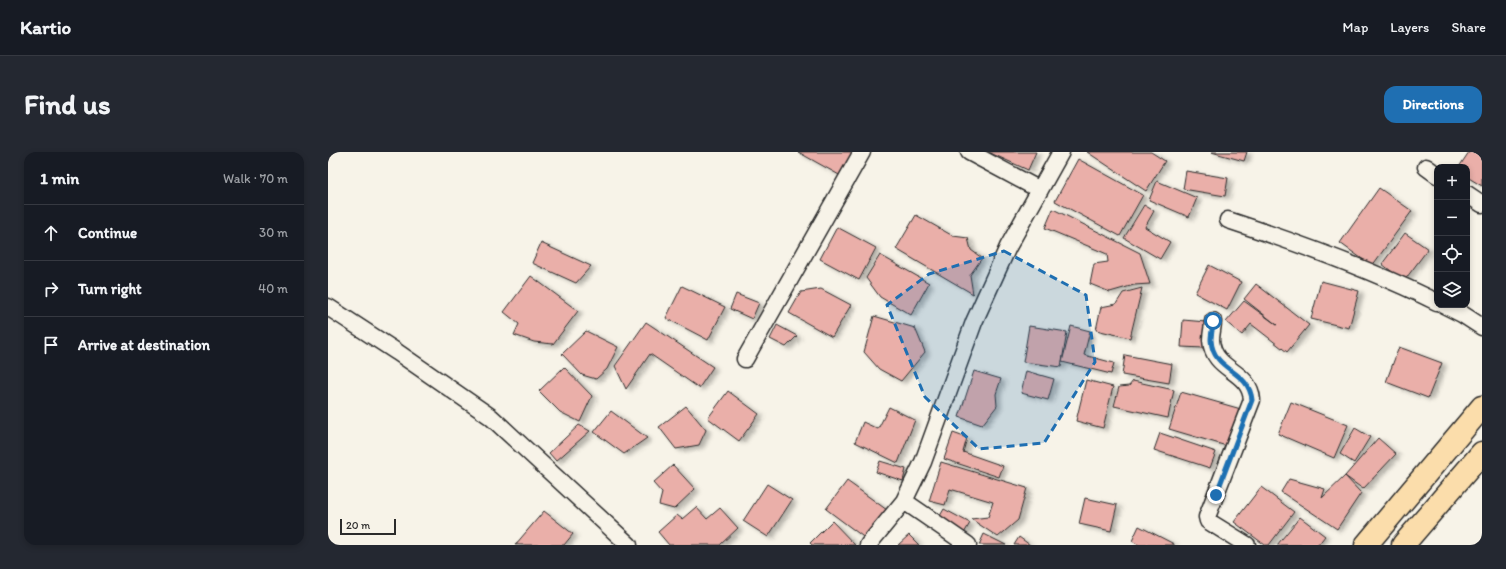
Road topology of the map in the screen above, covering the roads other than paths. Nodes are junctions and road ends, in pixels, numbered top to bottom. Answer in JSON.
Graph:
{"nodes":[{"id":1,"x":862,"y":152,"type":"edge"},
{"id":2,"x":969,"y":152,"type":"edge"},
{"id":3,"x":1062,"y":152,"type":"edge"},
{"id":4,"x":1040,"y":190,"type":"junction"},
{"id":5,"x":1470,"y":196,"type":"edge"},
{"id":6,"x":1482,"y":204,"type":"edge"},
{"id":7,"x":1228,"y":220,"type":"dead end"},
{"id":8,"x":1434,"y":300,"type":"edge"},
{"id":9,"x":328,"y":308,"type":"edge"},
{"id":10,"x":1450,"y":308,"type":"edge"},
{"id":11,"x":1213,"y":321,"type":"dead end"},
{"id":12,"x":1482,"y":328,"type":"edge"},
{"id":13,"x":745,"y":359,"type":"dead end"},
{"id":14,"x":1482,"y":407,"type":"edge"},
{"id":15,"x":1482,"y":453,"type":"edge"},
{"id":16,"x":904,"y":501,"type":"junction"},
{"id":17,"x":623,"y":543,"type":"edge"},
{"id":18,"x":868,"y":545,"type":"edge"},
{"id":19,"x":968,"y":545,"type":"edge"},
{"id":20,"x":1247,"y":545,"type":"edge"},
{"id":21,"x":1366,"y":545,"type":"edge"},
{"id":22,"x":1403,"y":545,"type":"edge"}],
"edges":[{"from":1,"to":13,"type":"street"},
{"from":2,"to":4,"type":"street"},
{"from":3,"to":4,"type":"street"},
{"from":4,"to":16,"type":"street"},
{"from":5,"to":6,"type":"street"},
{"from":7,"to":8,"type":"street"},
{"from":9,"to":17,"type":"street"},
{"from":10,"to":12,"type":"street"},
{"from":11,"to":20,"type":"street"},
{"from":14,"to":21,"type":"main road"},
{"from":15,"to":22,"type":"main road"},
{"from":16,"to":18,"type":"street"},
{"from":16,"to":19,"type":"street"}]}
